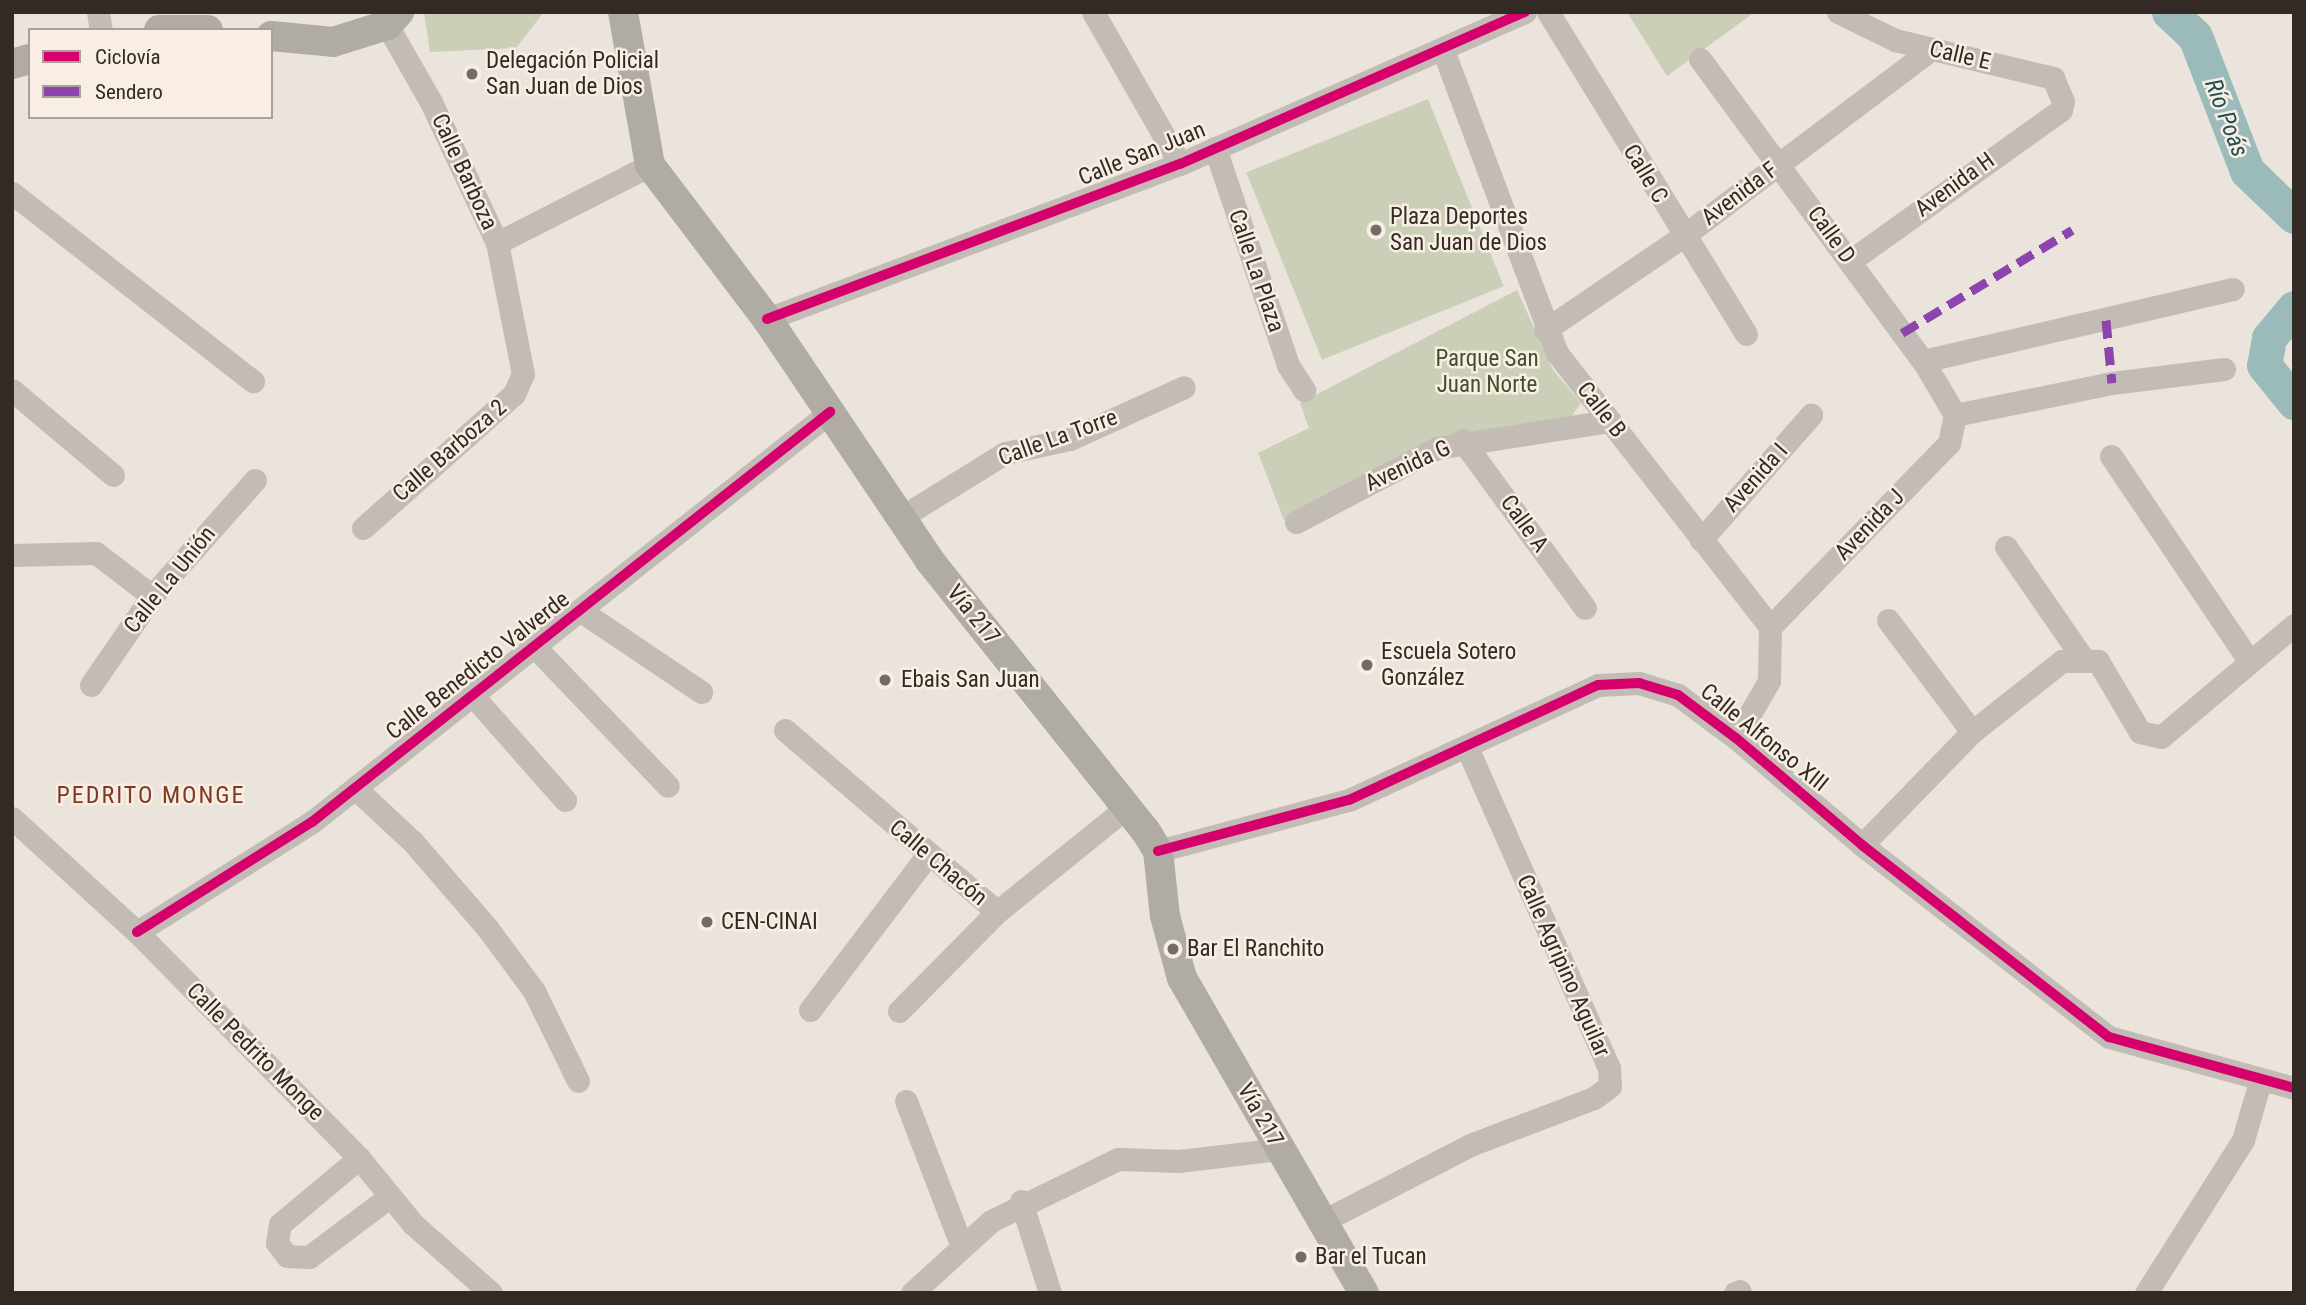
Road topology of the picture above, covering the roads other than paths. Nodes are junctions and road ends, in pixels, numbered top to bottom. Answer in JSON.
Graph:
{"nodes":[{"id":1,"x":622,"y":12,"type":"edge"},
{"id":2,"x":1093,"y":12,"type":"edge"},
{"id":3,"x":1525,"y":12,"type":"edge"},
{"id":4,"x":1548,"y":12,"type":"edge"},
{"id":5,"x":1838,"y":12,"type":"edge"},
{"id":6,"x":393,"y":19,"type":"edge"},
{"id":7,"x":273,"y":36,"type":"edge"},
{"id":8,"x":1443,"y":50,"type":"junction"},
{"id":9,"x":1930,"y":50,"type":"junction"},
{"id":10,"x":1700,"y":59,"type":"dead end"},
{"id":11,"x":2061,"y":110,"type":"joint"},
{"id":12,"x":1215,"y":148,"type":"junction"},
{"id":13,"x":1180,"y":164,"type":"junction"},
{"id":14,"x":1780,"y":164,"type":"junction"},
{"id":15,"x":650,"y":165,"type":"junction"},
{"id":16,"x":12,"y":193,"type":"edge"},
{"id":17,"x":1682,"y":237,"type":"junction"},
{"id":18,"x":497,"y":243,"type":"junction"},
{"id":19,"x":1850,"y":261,"type":"junction"},
{"id":20,"x":2233,"y":289,"type":"dead end"},
{"id":21,"x":767,"y":319,"type":"junction"},
{"id":22,"x":1545,"y":330,"type":"junction"},
{"id":23,"x":1746,"y":334,"type":"dead end"},
{"id":24,"x":1923,"y":361,"type":"junction"},
{"id":25,"x":2224,"y":369,"type":"dead end"},
{"id":26,"x":253,"y":381,"type":"dead end"},
{"id":27,"x":1184,"y":387,"type":"dead end"},
{"id":28,"x":12,"y":390,"type":"edge"},
{"id":29,"x":1304,"y":390,"type":"dead end"},
{"id":30,"x":830,"y":412,"type":"junction"},
{"id":31,"x":1811,"y":415,"type":"dead end"},
{"id":32,"x":1955,"y":415,"type":"junction"},
{"id":33,"x":1610,"y":421,"type":"junction"},
{"id":34,"x":1462,"y":440,"type":"junction"},
{"id":35,"x":2111,"y":456,"type":"dead end"},
{"id":36,"x":113,"y":475,"type":"dead end"},
{"id":37,"x":255,"y":480,"type":"dead end"},
{"id":38,"x":900,"y":518,"type":"junction"},
{"id":39,"x":1296,"y":522,"type":"dead end"},
{"id":40,"x":363,"y":528,"type":"dead end"},
{"id":41,"x":1700,"y":540,"type":"junction"},
{"id":42,"x":2006,"y":547,"type":"dead end"},
{"id":43,"x":12,"y":555,"type":"edge"},
{"id":44,"x":152,"y":596,"type":"junction"},
{"id":45,"x":1585,"y":608,"type":"dead end"},
{"id":46,"x":581,"y":611,"type":"junction"},
{"id":47,"x":1888,"y":620,"type":"dead end"},
{"id":48,"x":2294,"y":625,"type":"edge"},
{"id":49,"x":1770,"y":627,"type":"junction"},
{"id":50,"x":535,"y":647,"type":"junction"},
{"id":51,"x":2082,"y":657,"type":"junction"},
{"id":52,"x":2248,"y":659,"type":"junction"},
{"id":53,"x":91,"y":685,"type":"dead end"},
{"id":54,"x":701,"y":692,"type":"dead end"},
{"id":55,"x":473,"y":696,"type":"junction"},
{"id":56,"x":785,"y":730,"type":"dead end"},
{"id":57,"x":1972,"y":732,"type":"junction"},
{"id":58,"x":1736,"y":738,"type":"junction"},
{"id":59,"x":1466,"y":746,"type":"junction"},
{"id":60,"x":668,"y":786,"type":"dead end"},
{"id":61,"x":355,"y":788,"type":"junction"},
{"id":62,"x":565,"y":800,"type":"dead end"},
{"id":63,"x":1127,"y":807,"type":"junction"},
{"id":64,"x":12,"y":818,"type":"edge"},
{"id":65,"x":1862,"y":845,"type":"junction"},
{"id":66,"x":1158,"y":851,"type":"junction"},
{"id":67,"x":927,"y":856,"type":"junction"},
{"id":68,"x":997,"y":912,"type":"junction"},
{"id":69,"x":137,"y":933,"type":"junction"},
{"id":70,"x":810,"y":1010,"type":"dead end"},
{"id":71,"x":899,"y":1011,"type":"dead end"},
{"id":72,"x":578,"y":1082,"type":"dead end"},
{"id":73,"x":2260,"y":1082,"type":"junction"},
{"id":74,"x":2294,"y":1088,"type":"edge"},
{"id":75,"x":906,"y":1101,"type":"dead end"},
{"id":76,"x":1280,"y":1149,"type":"junction"},
{"id":77,"x":359,"y":1158,"type":"junction"},
{"id":78,"x":389,"y":1197,"type":"junction"},
{"id":79,"x":1021,"y":1201,"type":"junction"},
{"id":80,"x":1321,"y":1222,"type":"junction"},
{"id":81,"x":962,"y":1247,"type":"junction"},
{"id":82,"x":491,"y":1293,"type":"edge"},
{"id":83,"x":912,"y":1293,"type":"edge"},
{"id":84,"x":1050,"y":1293,"type":"edge"},
{"id":85,"x":1364,"y":1293,"type":"edge"},
{"id":86,"x":2146,"y":1293,"type":"edge"}],
"edges":[{"from":1,"to":15,"type":"main road","name":"Vía 217"},
{"from":2,"to":13,"type":"street"},
{"from":3,"to":8,"type":"street","name":"Calle San Juan"},
{"from":4,"to":17,"type":"street","name":"Calle C"},
{"from":5,"to":9,"type":"street","name":"Calle E"},
{"from":6,"to":7,"type":"main road"},
{"from":6,"to":18,"type":"street","name":"Calle Barboza"},
{"from":8,"to":12,"type":"street","name":"Calle San Juan"},
{"from":8,"to":22,"type":"street","name":"Calle B"},
{"from":9,"to":11,"type":"street","name":"Calle E"},
{"from":9,"to":14,"type":"street","name":"Avenida F"},
{"from":10,"to":14,"type":"street","name":"Calle D"},
{"from":11,"to":19,"type":"street","name":"Avenida H"},
{"from":12,"to":13,"type":"street","name":"Calle San Juan"},
{"from":12,"to":29,"type":"street","name":"Calle La Plaza"},
{"from":13,"to":21,"type":"street","name":"Calle San Juan"},
{"from":14,"to":17,"type":"street","name":"Avenida F"},
{"from":14,"to":19,"type":"street","name":"Calle D"},
{"from":15,"to":18,"type":"street","name":"Calle Barboza"},
{"from":15,"to":21,"type":"main road","name":"Vía 217"},
{"from":16,"to":26,"type":"street"},
{"from":17,"to":22,"type":"street","name":"Avenida F"},
{"from":17,"to":23,"type":"street","name":"Calle C"},
{"from":18,"to":40,"type":"street","name":"Calle Barboza 2"},
{"from":19,"to":24,"type":"street","name":"Calle D"},
{"from":20,"to":24,"type":"street"},
{"from":21,"to":30,"type":"main road","name":"Vía 217"},
{"from":22,"to":33,"type":"street","name":"Calle B"},
{"from":24,"to":32,"type":"street","name":"Calle D"},
{"from":25,"to":32,"type":"street"},
{"from":27,"to":38,"type":"street","name":"Calle La Torre"},
{"from":28,"to":36,"type":"street"},
{"from":30,"to":38,"type":"main road","name":"Vía 217"},
{"from":30,"to":46,"type":"street","name":"Calle Benedicto Valverde"},
{"from":31,"to":41,"type":"street","name":"Avenida I"},
{"from":32,"to":49,"type":"street","name":"Avenida J"},
{"from":33,"to":34,"type":"street","name":"Avenida G"},
{"from":33,"to":41,"type":"street","name":"Calle B"},
{"from":34,"to":39,"type":"street","name":"Avenida G"},
{"from":34,"to":45,"type":"street","name":"Calle A"},
{"from":35,"to":52,"type":"street"},
{"from":37,"to":44,"type":"street","name":"Calle La Unión"},
{"from":38,"to":63,"type":"main road","name":"Vía 217"},
{"from":41,"to":49,"type":"street","name":"Calle B"},
{"from":42,"to":51,"type":"street"},
{"from":43,"to":44,"type":"street"},
{"from":44,"to":53,"type":"street","name":"Calle La Unión"},
{"from":46,"to":50,"type":"street","name":"Calle Benedicto Valverde"},
{"from":46,"to":54,"type":"street"},
{"from":47,"to":57,"type":"street"},
{"from":48,"to":52,"type":"street"},
{"from":49,"to":58,"type":"street"},
{"from":50,"to":55,"type":"street","name":"Calle Benedicto Valverde"},
{"from":50,"to":60,"type":"street"},
{"from":51,"to":52,"type":"street"},
{"from":51,"to":57,"type":"street"},
{"from":55,"to":61,"type":"street","name":"Calle Benedicto Valverde"},
{"from":55,"to":62,"type":"street"},
{"from":56,"to":67,"type":"street","name":"Calle Chacón"},
{"from":57,"to":65,"type":"street"},
{"from":58,"to":59,"type":"street","name":"Calle Alfonso XIII"},
{"from":58,"to":65,"type":"street","name":"Calle Alfonso XIII"},
{"from":59,"to":66,"type":"street","name":"Calle Alfonso XIII"},
{"from":59,"to":80,"type":"street","name":"Calle Agripino Aguilar"},
{"from":61,"to":69,"type":"street","name":"Calle Benedicto Valverde"},
{"from":61,"to":72,"type":"street"},
{"from":63,"to":66,"type":"main road","name":"Vía 217"},
{"from":63,"to":68,"type":"street","name":"Calle Chacón"},
{"from":64,"to":69,"type":"street","name":"Calle Pedrito Monge"},
{"from":65,"to":73,"type":"street","name":"Calle Alfonso XIII"},
{"from":66,"to":76,"type":"main road","name":"Vía 217"},
{"from":67,"to":68,"type":"street","name":"Calle Chacón"},
{"from":67,"to":70,"type":"street"},
{"from":68,"to":71,"type":"street"},
{"from":69,"to":77,"type":"street","name":"Calle Pedrito Monge"},
{"from":73,"to":74,"type":"street","name":"Calle Alfonso XIII"},
{"from":73,"to":86,"type":"street"},
{"from":75,"to":81,"type":"street"},
{"from":76,"to":79,"type":"street"},
{"from":76,"to":80,"type":"main road","name":"Vía 217"},
{"from":77,"to":78,"type":"street","name":"Calle Pedrito Monge"},
{"from":77,"to":78,"type":"street"},
{"from":78,"to":82,"type":"street","name":"Calle Pedrito Monge"},
{"from":79,"to":81,"type":"street"},
{"from":79,"to":84,"type":"street"},
{"from":80,"to":85,"type":"main road","name":"Vía 217"},
{"from":81,"to":83,"type":"street"}]}
